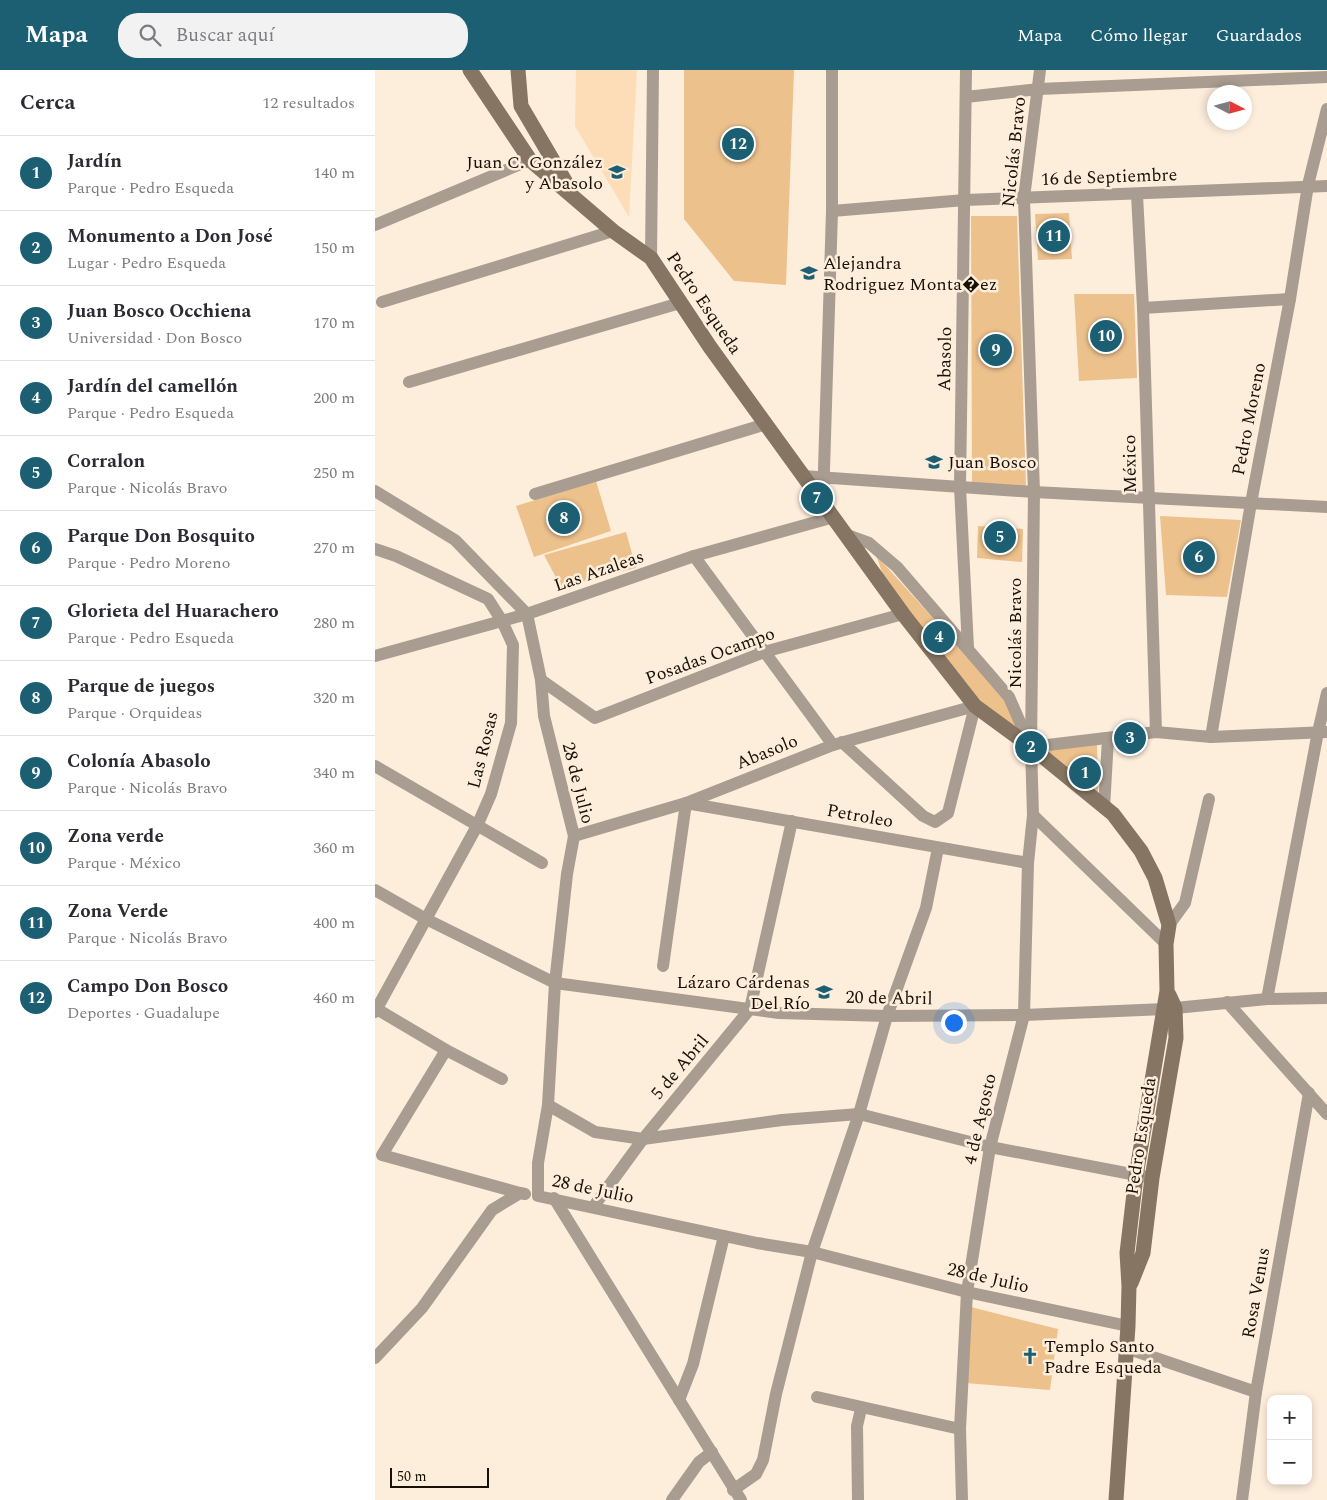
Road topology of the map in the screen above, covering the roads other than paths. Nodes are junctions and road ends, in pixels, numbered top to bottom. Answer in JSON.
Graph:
{"nodes":[{"id":1,"x":470,"y":70,"type":"edge"},
{"id":2,"x":518,"y":70,"type":"edge"},
{"id":3,"x":653,"y":70,"type":"edge"},
{"id":4,"x":832,"y":70,"type":"edge"},
{"id":5,"x":966,"y":70,"type":"edge"},
{"id":6,"x":1040,"y":70,"type":"edge"},
{"id":7,"x":1327,"y":77,"type":"edge"},
{"id":8,"x":1039,"y":89,"type":"junction"},
{"id":9,"x":966,"y":97,"type":"junction"},
{"id":10,"x":1327,"y":109,"type":"edge"},
{"id":11,"x":530,"y":160,"type":"junction"},
{"id":12,"x":1308,"y":185,"type":"junction"},
{"id":13,"x":1327,"y":186,"type":"edge"},
{"id":14,"x":1137,"y":195,"type":"junction"},
{"id":15,"x":574,"y":196,"type":"junction"},
{"id":16,"x":1024,"y":198,"type":"junction"},
{"id":17,"x":965,"y":200,"type":"junction"},
{"id":18,"x":832,"y":210,"type":"junction"},
{"id":19,"x":375,"y":225,"type":"edge"},
{"id":20,"x":613,"y":231,"type":"junction"},
{"id":21,"x":651,"y":258,"type":"junction"},
{"id":22,"x":1290,"y":299,"type":"junction"},
{"id":23,"x":381,"y":302,"type":"dead end"},
{"id":24,"x":680,"y":303,"type":"junction"},
{"id":25,"x":1143,"y":308,"type":"junction"},
{"id":26,"x":409,"y":382,"type":"dead end"},
{"id":27,"x":766,"y":424,"type":"junction"},
{"id":28,"x":803,"y":476,"type":"junction"},
{"id":29,"x":824,"y":478,"type":"junction"},
{"id":30,"x":960,"y":487,"type":"junction"},
{"id":31,"x":375,"y":491,"type":"edge"},
{"id":32,"x":1034,"y":492,"type":"junction"},
{"id":33,"x":535,"y":494,"type":"dead end"},
{"id":34,"x":1148,"y":497,"type":"junction"},
{"id":35,"x":823,"y":502,"type":"junction"},
{"id":36,"x":1251,"y":503,"type":"junction"},
{"id":37,"x":1327,"y":507,"type":"edge"},
{"id":38,"x":834,"y":517,"type":"junction"},
{"id":39,"x":847,"y":535,"type":"junction"},
{"id":40,"x":375,"y":549,"type":"edge"},
{"id":41,"x":694,"y":556,"type":"junction"},
{"id":42,"x":527,"y":614,"type":"junction"},
{"id":43,"x":903,"y":614,"type":"junction"},
{"id":44,"x":503,"y":621,"type":"junction"},
{"id":45,"x":968,"y":648,"type":"junction"},
{"id":46,"x":764,"y":652,"type":"junction"},
{"id":47,"x":375,"y":656,"type":"edge"},
{"id":48,"x":541,"y":680,"type":"junction"},
{"id":49,"x":1327,"y":693,"type":"edge"},
{"id":50,"x":975,"y":706,"type":"junction"},
{"id":51,"x":1156,"y":732,"type":"junction"},
{"id":52,"x":1322,"y":732,"type":"edge"},
{"id":53,"x":1211,"y":737,"type":"junction"},
{"id":54,"x":1108,"y":738,"type":"junction"},
{"id":55,"x":838,"y":743,"type":"junction"},
{"id":56,"x":1031,"y":747,"type":"junction"},
{"id":57,"x":375,"y":766,"type":"edge"},
{"id":58,"x":1209,"y":799,"type":"dead end"},
{"id":59,"x":685,"y":803,"type":"junction"},
{"id":60,"x":1105,"y":808,"type":"junction"},
{"id":61,"x":1033,"y":815,"type":"junction"},
{"id":62,"x":792,"y":821,"type":"junction"},
{"id":63,"x":477,"y":826,"type":"junction"},
{"id":64,"x":574,"y":836,"type":"junction"},
{"id":65,"x":938,"y":848,"type":"junction"},
{"id":66,"x":541,"y":863,"type":"dead end"},
{"id":67,"x":1029,"y":863,"type":"junction"},
{"id":68,"x":375,"y":890,"type":"edge"},
{"id":69,"x":426,"y":919,"type":"junction"},
{"id":70,"x":1169,"y":925,"type":"junction"},
{"id":71,"x":1166,"y":944,"type":"junction"},
{"id":72,"x":663,"y":966,"type":"dead end"},
{"id":73,"x":555,"y":983,"type":"junction"},
{"id":74,"x":1327,"y":998,"type":"edge"},
{"id":75,"x":1267,"y":999,"type":"junction"},
{"id":76,"x":1227,"y":1002,"type":"junction"},
{"id":77,"x":1170,"y":1009,"type":"junction"},
{"id":78,"x":376,"y":1010,"type":"edge"},
{"id":79,"x":750,"y":1010,"type":"junction"},
{"id":80,"x":1024,"y":1015,"type":"junction"},
{"id":81,"x":887,"y":1016,"type":"junction"},
{"id":82,"x":446,"y":1050,"type":"junction"},
{"id":83,"x":502,"y":1079,"type":"dead end"},
{"id":84,"x":1309,"y":1093,"type":"junction"},
{"id":85,"x":548,"y":1105,"type":"junction"},
{"id":86,"x":859,"y":1114,"type":"junction"},
{"id":87,"x":1327,"y":1114,"type":"edge"},
{"id":88,"x":643,"y":1140,"type":"junction"},
{"id":89,"x":990,"y":1147,"type":"junction"},
{"id":90,"x":378,"y":1157,"type":"edge"},
{"id":91,"x":1136,"y":1176,"type":"junction"},
{"id":92,"x":1152,"y":1178,"type":"junction"},
{"id":93,"x":520,"y":1193,"type":"junction"},
{"id":94,"x":538,"y":1196,"type":"junction"},
{"id":95,"x":554,"y":1198,"type":"junction"},
{"id":96,"x":594,"y":1206,"type":"junction"},
{"id":97,"x":724,"y":1236,"type":"junction"},
{"id":98,"x":812,"y":1252,"type":"junction"},
{"id":99,"x":1129,"y":1286,"type":"junction"},
{"id":100,"x":967,"y":1292,"type":"junction"},
{"id":101,"x":1128,"y":1326,"type":"junction"},
{"id":102,"x":1126,"y":1348,"type":"junction"},
{"id":103,"x":375,"y":1358,"type":"edge"},
{"id":104,"x":1256,"y":1392,"type":"junction"},
{"id":105,"x":817,"y":1397,"type":"dead end"},
{"id":106,"x":679,"y":1400,"type":"junction"},
{"id":107,"x":861,"y":1408,"type":"junction"},
{"id":108,"x":960,"y":1429,"type":"junction"},
{"id":109,"x":712,"y":1452,"type":"junction"},
{"id":110,"x":733,"y":1490,"type":"junction"},
{"id":111,"x":673,"y":1500,"type":"edge"},
{"id":112,"x":741,"y":1500,"type":"edge"},
{"id":113,"x":857,"y":1500,"type":"edge"},
{"id":114,"x":962,"y":1500,"type":"edge"},
{"id":115,"x":1116,"y":1500,"type":"edge"},
{"id":116,"x":1242,"y":1500,"type":"edge"}],
"edges":[{"from":1,"to":11,"type":"street","name":"Pedro Esqueda"},
{"from":2,"to":15,"type":"street"},
{"from":3,"to":21,"type":"street"},
{"from":4,"to":18,"type":"street"},
{"from":5,"to":9,"type":"street","name":"Abasolo"},
{"from":6,"to":8,"type":"street","name":"Nicolás Bravo"},
{"from":7,"to":8,"type":"street"},
{"from":8,"to":9,"type":"street"},
{"from":8,"to":16,"type":"street","name":"Nicolás Bravo"},
{"from":9,"to":17,"type":"street","name":"Abasolo"},
{"from":10,"to":12,"type":"street","name":"Pedro Moreno"},
{"from":11,"to":15,"type":"street","name":"Pedro Esqueda"},
{"from":11,"to":19,"type":"street"},
{"from":12,"to":13,"type":"street","name":"16 de Septiembre"},
{"from":12,"to":14,"type":"street","name":"16 de Septiembre"},
{"from":12,"to":22,"type":"street","name":"Pedro Moreno"},
{"from":14,"to":16,"type":"street","name":"16 de Septiembre"},
{"from":14,"to":25,"type":"street","name":"México"},
{"from":15,"to":20,"type":"street","name":"Pedro Esqueda"},
{"from":16,"to":17,"type":"street","name":"16 de Septiembre"},
{"from":16,"to":32,"type":"street","name":"Nicolás Bravo"},
{"from":17,"to":18,"type":"street","name":"16 de Septiembre"},
{"from":17,"to":30,"type":"street","name":"Abasolo"},
{"from":18,"to":29,"type":"street"},
{"from":20,"to":21,"type":"street","name":"Pedro Esqueda"},
{"from":20,"to":23,"type":"street"},
{"from":21,"to":24,"type":"street","name":"Pedro Esqueda"},
{"from":22,"to":25,"type":"street"},
{"from":22,"to":36,"type":"street","name":"Pedro Moreno"},
{"from":24,"to":26,"type":"street"},
{"from":24,"to":27,"type":"street","name":"Pedro Esqueda"},
{"from":25,"to":34,"type":"street","name":"México"},
{"from":27,"to":28,"type":"street","name":"Pedro Esqueda"},
{"from":27,"to":33,"type":"street"},
{"from":28,"to":29,"type":"street"},
{"from":28,"to":35,"type":"street","name":"Pedro Esqueda"},
{"from":29,"to":30,"type":"street"},
{"from":29,"to":35,"type":"street"},
{"from":30,"to":32,"type":"street"},
{"from":30,"to":45,"type":"street","name":"Abasolo"},
{"from":31,"to":42,"type":"street"},
{"from":32,"to":34,"type":"street"},
{"from":32,"to":56,"type":"street","name":"Nicolás Bravo"},
{"from":34,"to":36,"type":"street"},
{"from":34,"to":51,"type":"street","name":"México"},
{"from":35,"to":38,"type":"street","name":"Pedro Esqueda"},
{"from":36,"to":37,"type":"street"},
{"from":36,"to":53,"type":"street","name":"Pedro Moreno"},
{"from":38,"to":39,"type":"street","name":"Pedro Esqueda"},
{"from":38,"to":41,"type":"street","name":"Las Azaleas"},
{"from":39,"to":43,"type":"street","name":"Pedro Esqueda"},
{"from":39,"to":45,"type":"street","name":"Pedro Esqueda"},
{"from":40,"to":44,"type":"street","name":"Las Rosas"},
{"from":41,"to":42,"type":"street","name":"Las Azaleas"},
{"from":41,"to":46,"type":"street"},
{"from":42,"to":44,"type":"street","name":"Las Azaleas"},
{"from":42,"to":48,"type":"street","name":"28 de Julio"},
{"from":43,"to":46,"type":"street","name":"Posadas Ocampo"},
{"from":43,"to":50,"type":"street","name":"Pedro Esqueda"},
{"from":44,"to":47,"type":"street","name":"Las Azaleas"},
{"from":44,"to":63,"type":"street","name":"Las Rosas"},
{"from":45,"to":56,"type":"street","name":"Pedro Esqueda"},
{"from":46,"to":48,"type":"street","name":"Posadas Ocampo"},
{"from":46,"to":55,"type":"street"},
{"from":48,"to":64,"type":"street","name":"28 de Julio"},
{"from":49,"to":52,"type":"street"},
{"from":50,"to":55,"type":"street","name":"Abasolo"},
{"from":50,"to":55,"type":"street"},
{"from":50,"to":56,"type":"street","name":"Pedro Esqueda"},
{"from":51,"to":53,"type":"street"},
{"from":51,"to":54,"type":"street"},
{"from":52,"to":53,"type":"street"},
{"from":52,"to":75,"type":"street"},
{"from":54,"to":56,"type":"street"},
{"from":54,"to":60,"type":"street"},
{"from":55,"to":59,"type":"street","name":"Abasolo"},
{"from":56,"to":60,"type":"street","name":"Pedro Esqueda"},
{"from":56,"to":61,"type":"street","name":"4 de Agosto"},
{"from":57,"to":63,"type":"street"},
{"from":58,"to":70,"type":"street"},
{"from":59,"to":62,"type":"street","name":"Petroleo"},
{"from":59,"to":64,"type":"street","name":"Abasolo"},
{"from":59,"to":72,"type":"street"},
{"from":60,"to":70,"type":"street","name":"Pedro Esqueda"},
{"from":61,"to":67,"type":"street","name":"4 de Agosto"},
{"from":61,"to":71,"type":"street"},
{"from":62,"to":65,"type":"street","name":"Petroleo"},
{"from":62,"to":79,"type":"street","name":"5 de Abril"},
{"from":63,"to":66,"type":"street"},
{"from":63,"to":69,"type":"street","name":"Las Rosas"},
{"from":64,"to":73,"type":"street","name":"28 de Julio"},
{"from":65,"to":67,"type":"street","name":"Petroleo"},
{"from":65,"to":81,"type":"street"},
{"from":67,"to":80,"type":"street","name":"4 de Agosto"},
{"from":68,"to":69,"type":"street","name":"20 de Abril"},
{"from":69,"to":73,"type":"street","name":"20 de Abril"},
{"from":69,"to":78,"type":"street","name":"Las Rosas"},
{"from":70,"to":71,"type":"street","name":"Pedro Esqueda"},
{"from":71,"to":77,"type":"street","name":"Pedro Esqueda"},
{"from":73,"to":79,"type":"street","name":"20 de Abril"},
{"from":73,"to":85,"type":"street","name":"28 de Julio"},
{"from":74,"to":75,"type":"street","name":"20 de Abril"},
{"from":75,"to":76,"type":"street","name":"20 de Abril"},
{"from":76,"to":77,"type":"street","name":"20 de Abril"},
{"from":76,"to":84,"type":"street"},
{"from":77,"to":80,"type":"street","name":"20 de Abril"},
{"from":77,"to":91,"type":"street","name":"Pedro Esqueda"},
{"from":77,"to":92,"type":"street","name":"Pedro Esqueda"},
{"from":78,"to":82,"type":"street"},
{"from":79,"to":81,"type":"street","name":"20 de Abril"},
{"from":79,"to":88,"type":"street","name":"5 de Abril"},
{"from":80,"to":81,"type":"street","name":"20 de Abril"},
{"from":80,"to":89,"type":"street","name":"4 de Agosto"},
{"from":81,"to":86,"type":"street"},
{"from":82,"to":83,"type":"street"},
{"from":82,"to":90,"type":"street"},
{"from":84,"to":87,"type":"street"},
{"from":84,"to":104,"type":"street","name":"Rosa Venus"},
{"from":85,"to":88,"type":"street"},
{"from":85,"to":94,"type":"street","name":"28 de Julio"},
{"from":86,"to":88,"type":"street"},
{"from":86,"to":89,"type":"street"},
{"from":86,"to":98,"type":"street"},
{"from":88,"to":96,"type":"street","name":"5 de Abril"},
{"from":89,"to":91,"type":"street"},
{"from":89,"to":100,"type":"street","name":"4 de Agosto"},
{"from":90,"to":93,"type":"street"},
{"from":91,"to":92,"type":"street"},
{"from":91,"to":99,"type":"street","name":"Pedro Esqueda"},
{"from":92,"to":99,"type":"street","name":"Pedro Esqueda"},
{"from":93,"to":94,"type":"street"},
{"from":93,"to":103,"type":"street"},
{"from":94,"to":95,"type":"street","name":"28 de Julio"},
{"from":95,"to":96,"type":"street","name":"28 de Julio"},
{"from":95,"to":106,"type":"street"},
{"from":96,"to":97,"type":"street","name":"28 de Julio"},
{"from":97,"to":98,"type":"street","name":"28 de Julio"},
{"from":97,"to":106,"type":"street"},
{"from":98,"to":100,"type":"street","name":"28 de Julio"},
{"from":98,"to":110,"type":"street"},
{"from":99,"to":101,"type":"street","name":"Pedro Esqueda"},
{"from":100,"to":101,"type":"street","name":"28 de Julio"},
{"from":100,"to":108,"type":"street","name":"4 de Agosto"},
{"from":101,"to":102,"type":"street","name":"Pedro Esqueda"},
{"from":102,"to":104,"type":"street"},
{"from":102,"to":115,"type":"street","name":"Pedro Esqueda"},
{"from":104,"to":116,"type":"street","name":"Rosa Venus"},
{"from":105,"to":107,"type":"street"},
{"from":106,"to":109,"type":"street"},
{"from":107,"to":108,"type":"street"},
{"from":107,"to":113,"type":"street"},
{"from":108,"to":114,"type":"street","name":"4 de Agosto"},
{"from":109,"to":110,"type":"street"},
{"from":109,"to":111,"type":"street"},
{"from":110,"to":112,"type":"street"}]}
